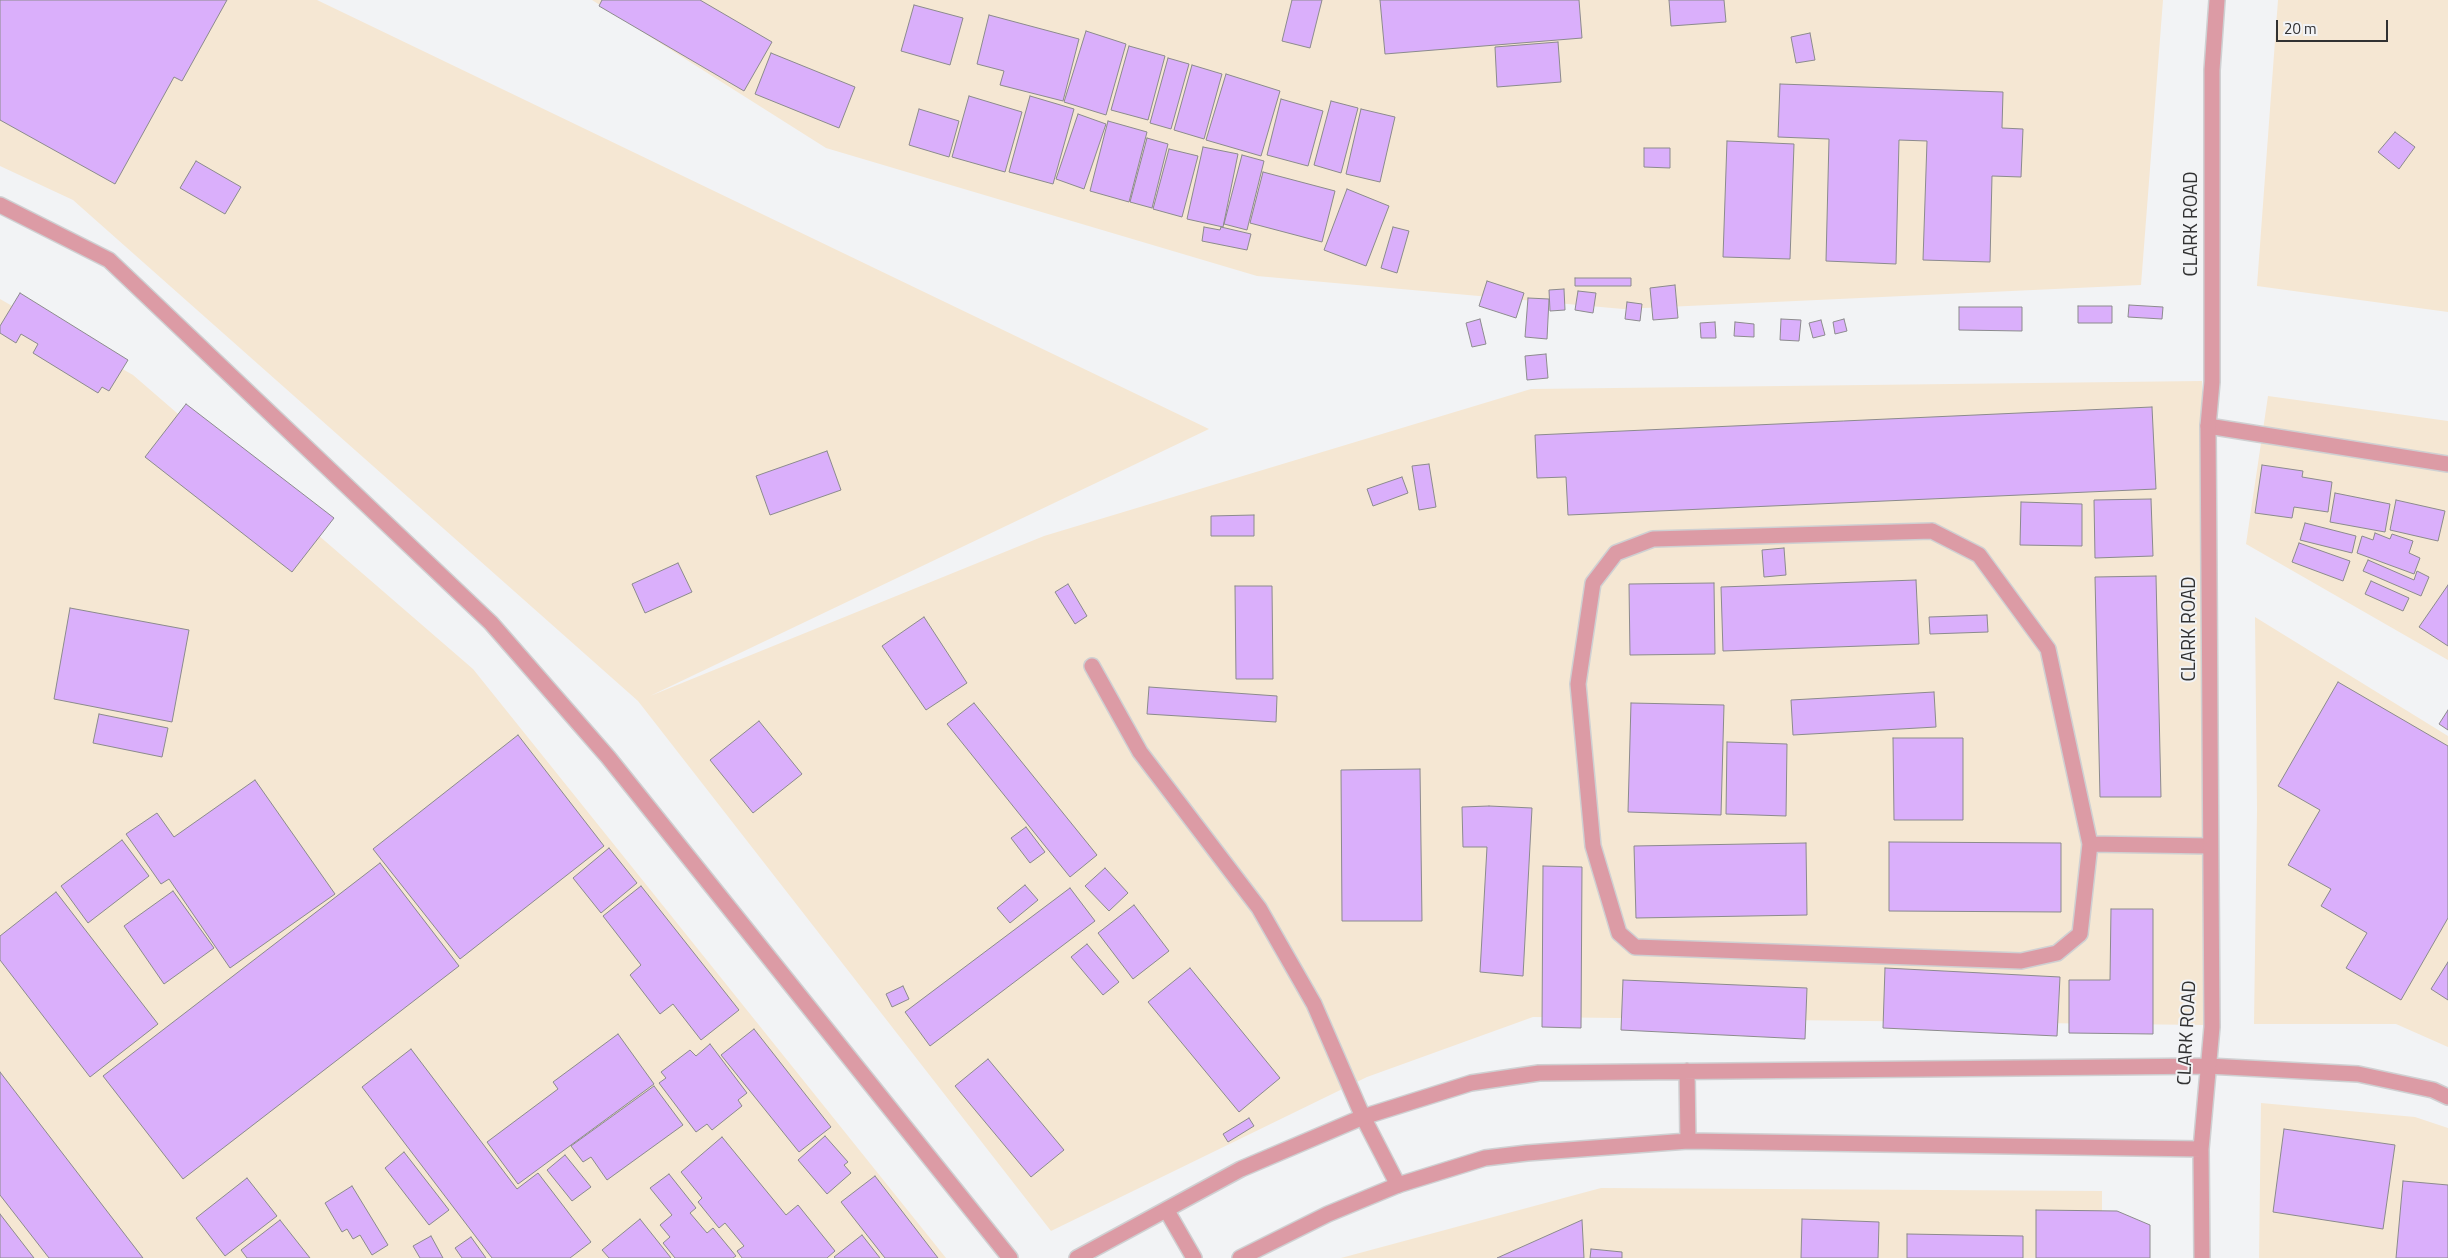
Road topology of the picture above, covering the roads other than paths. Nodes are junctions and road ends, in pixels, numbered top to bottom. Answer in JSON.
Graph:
{"nodes":[{"id":1,"x":2217,"y":0,"type":"edge"},
{"id":2,"x":0,"y":205,"type":"edge"},
{"id":3,"x":2208,"y":426,"type":"junction"},
{"id":4,"x":2448,"y":464,"type":"edge"},
{"id":5,"x":1092,"y":666,"type":"dead end"},
{"id":6,"x":2090,"y":844,"type":"junction"},
{"id":7,"x":2210,"y":846,"type":"junction"},
{"id":8,"x":2208,"y":1066,"type":"junction"},
{"id":9,"x":1687,"y":1071,"type":"junction"},
{"id":10,"x":2448,"y":1097,"type":"edge"},
{"id":11,"x":1363,"y":1117,"type":"junction"},
{"id":12,"x":1688,"y":1142,"type":"junction"},
{"id":13,"x":2201,"y":1149,"type":"junction"},
{"id":14,"x":1398,"y":1185,"type":"junction"},
{"id":15,"x":1167,"y":1211,"type":"junction"},
{"id":16,"x":1010,"y":1258,"type":"edge"},
{"id":17,"x":1077,"y":1258,"type":"edge"},
{"id":18,"x":1194,"y":1258,"type":"edge"},
{"id":19,"x":1240,"y":1258,"type":"edge"},
{"id":20,"x":2202,"y":1258,"type":"edge"}],
"edges":[{"from":1,"to":3,"type":"street","name":"CLARK ROAD"},
{"from":2,"to":16,"type":"street"},
{"from":3,"to":4,"type":"street"},
{"from":3,"to":7,"type":"street","name":"CLARK ROAD"},
{"from":5,"to":11,"type":"street"},
{"from":6,"to":6,"type":"street"},
{"from":6,"to":7,"type":"street"},
{"from":7,"to":8,"type":"street","name":"CLARK ROAD"},
{"from":8,"to":9,"type":"street"},
{"from":8,"to":10,"type":"street"},
{"from":8,"to":13,"type":"street","name":"CLARK ROAD"},
{"from":9,"to":11,"type":"street"},
{"from":9,"to":12,"type":"street"},
{"from":11,"to":14,"type":"street"},
{"from":11,"to":15,"type":"street"},
{"from":12,"to":13,"type":"street"},
{"from":12,"to":14,"type":"street"},
{"from":13,"to":20,"type":"street","name":"CLARK ROAD"},
{"from":14,"to":19,"type":"street"},
{"from":15,"to":17,"type":"street"},
{"from":15,"to":18,"type":"street"}]}
